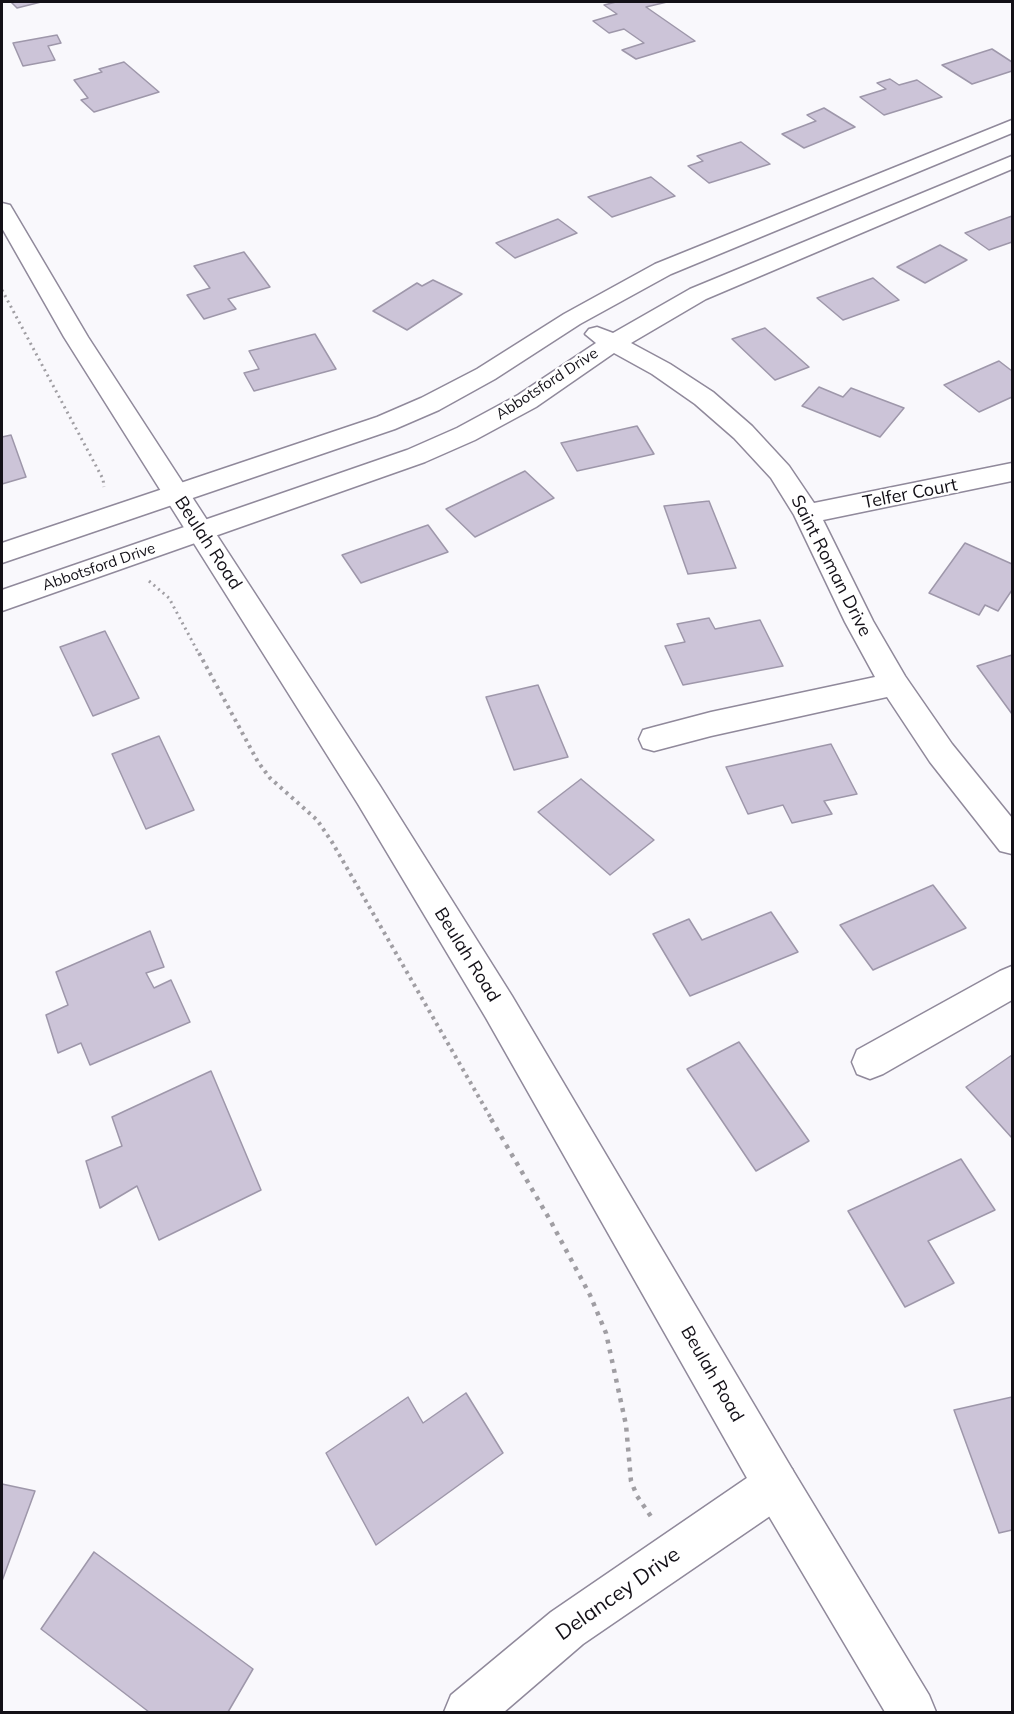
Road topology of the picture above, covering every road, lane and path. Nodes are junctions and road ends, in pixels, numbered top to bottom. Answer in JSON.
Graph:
{"nodes":[{"id":1,"x":1012,"y":126,"type":"edge"},
{"id":2,"x":1012,"y":162,"type":"edge"},
{"id":3,"x":2,"y":210,"type":"edge"},
{"id":4,"x":572,"y":319,"type":"junction"},
{"id":5,"x":614,"y":343,"type":"junction"},
{"id":6,"x":1012,"y":472,"type":"edge"},
{"id":7,"x":177,"y":495,"type":"junction"},
{"id":8,"x":807,"y":514,"type":"junction"},
{"id":9,"x":202,"y":532,"type":"junction"},
{"id":10,"x":2,"y":553,"type":"edge"},
{"id":11,"x":2,"y":601,"type":"edge"},
{"id":12,"x":894,"y":684,"type":"junction"},
{"id":13,"x":654,"y":739,"type":"dead end"},
{"id":14,"x":258,"y":762,"type":"dead end"},
{"id":15,"x":1012,"y":841,"type":"edge"},
{"id":16,"x":1012,"y":982,"type":"edge"},
{"id":17,"x":870,"y":1062,"type":"dead end"},
{"id":18,"x":776,"y":1485,"type":"junction"},
{"id":19,"x":675,"y":1554,"type":"junction"},
{"id":20,"x":468,"y":1713,"type":"edge"},
{"id":21,"x":912,"y":1713,"type":"edge"}],
"edges":[{"from":1,"to":4,"type":"street"},
{"from":2,"to":5,"type":"street","name":"Abbotsford Drive"},
{"from":3,"to":7,"type":"street","name":"Beulah Road"},
{"from":4,"to":5,"type":"street","name":"Saint Roman Drive"},
{"from":4,"to":7,"type":"street"},
{"from":5,"to":8,"type":"street","name":"Saint Roman Drive"},
{"from":5,"to":9,"type":"street","name":"Abbotsford Drive"},
{"from":6,"to":8,"type":"street","name":"Telfer Court"},
{"from":7,"to":9,"type":"street","name":"Beulah Road"},
{"from":7,"to":10,"type":"street"},
{"from":8,"to":12,"type":"street","name":"Saint Roman Drive"},
{"from":9,"to":11,"type":"street","name":"Abbotsford Drive"},
{"from":9,"to":18,"type":"street","name":"Beulah Road"},
{"from":12,"to":13,"type":"street"},
{"from":12,"to":15,"type":"street","name":"Saint Roman Drive"},
{"from":14,"to":19,"type":"path"},
{"from":16,"to":17,"type":"street"},
{"from":18,"to":19,"type":"street","name":"Delancey Drive"},
{"from":18,"to":21,"type":"street","name":"Beulah Road"},
{"from":19,"to":20,"type":"street","name":"Delancey Drive"}]}
